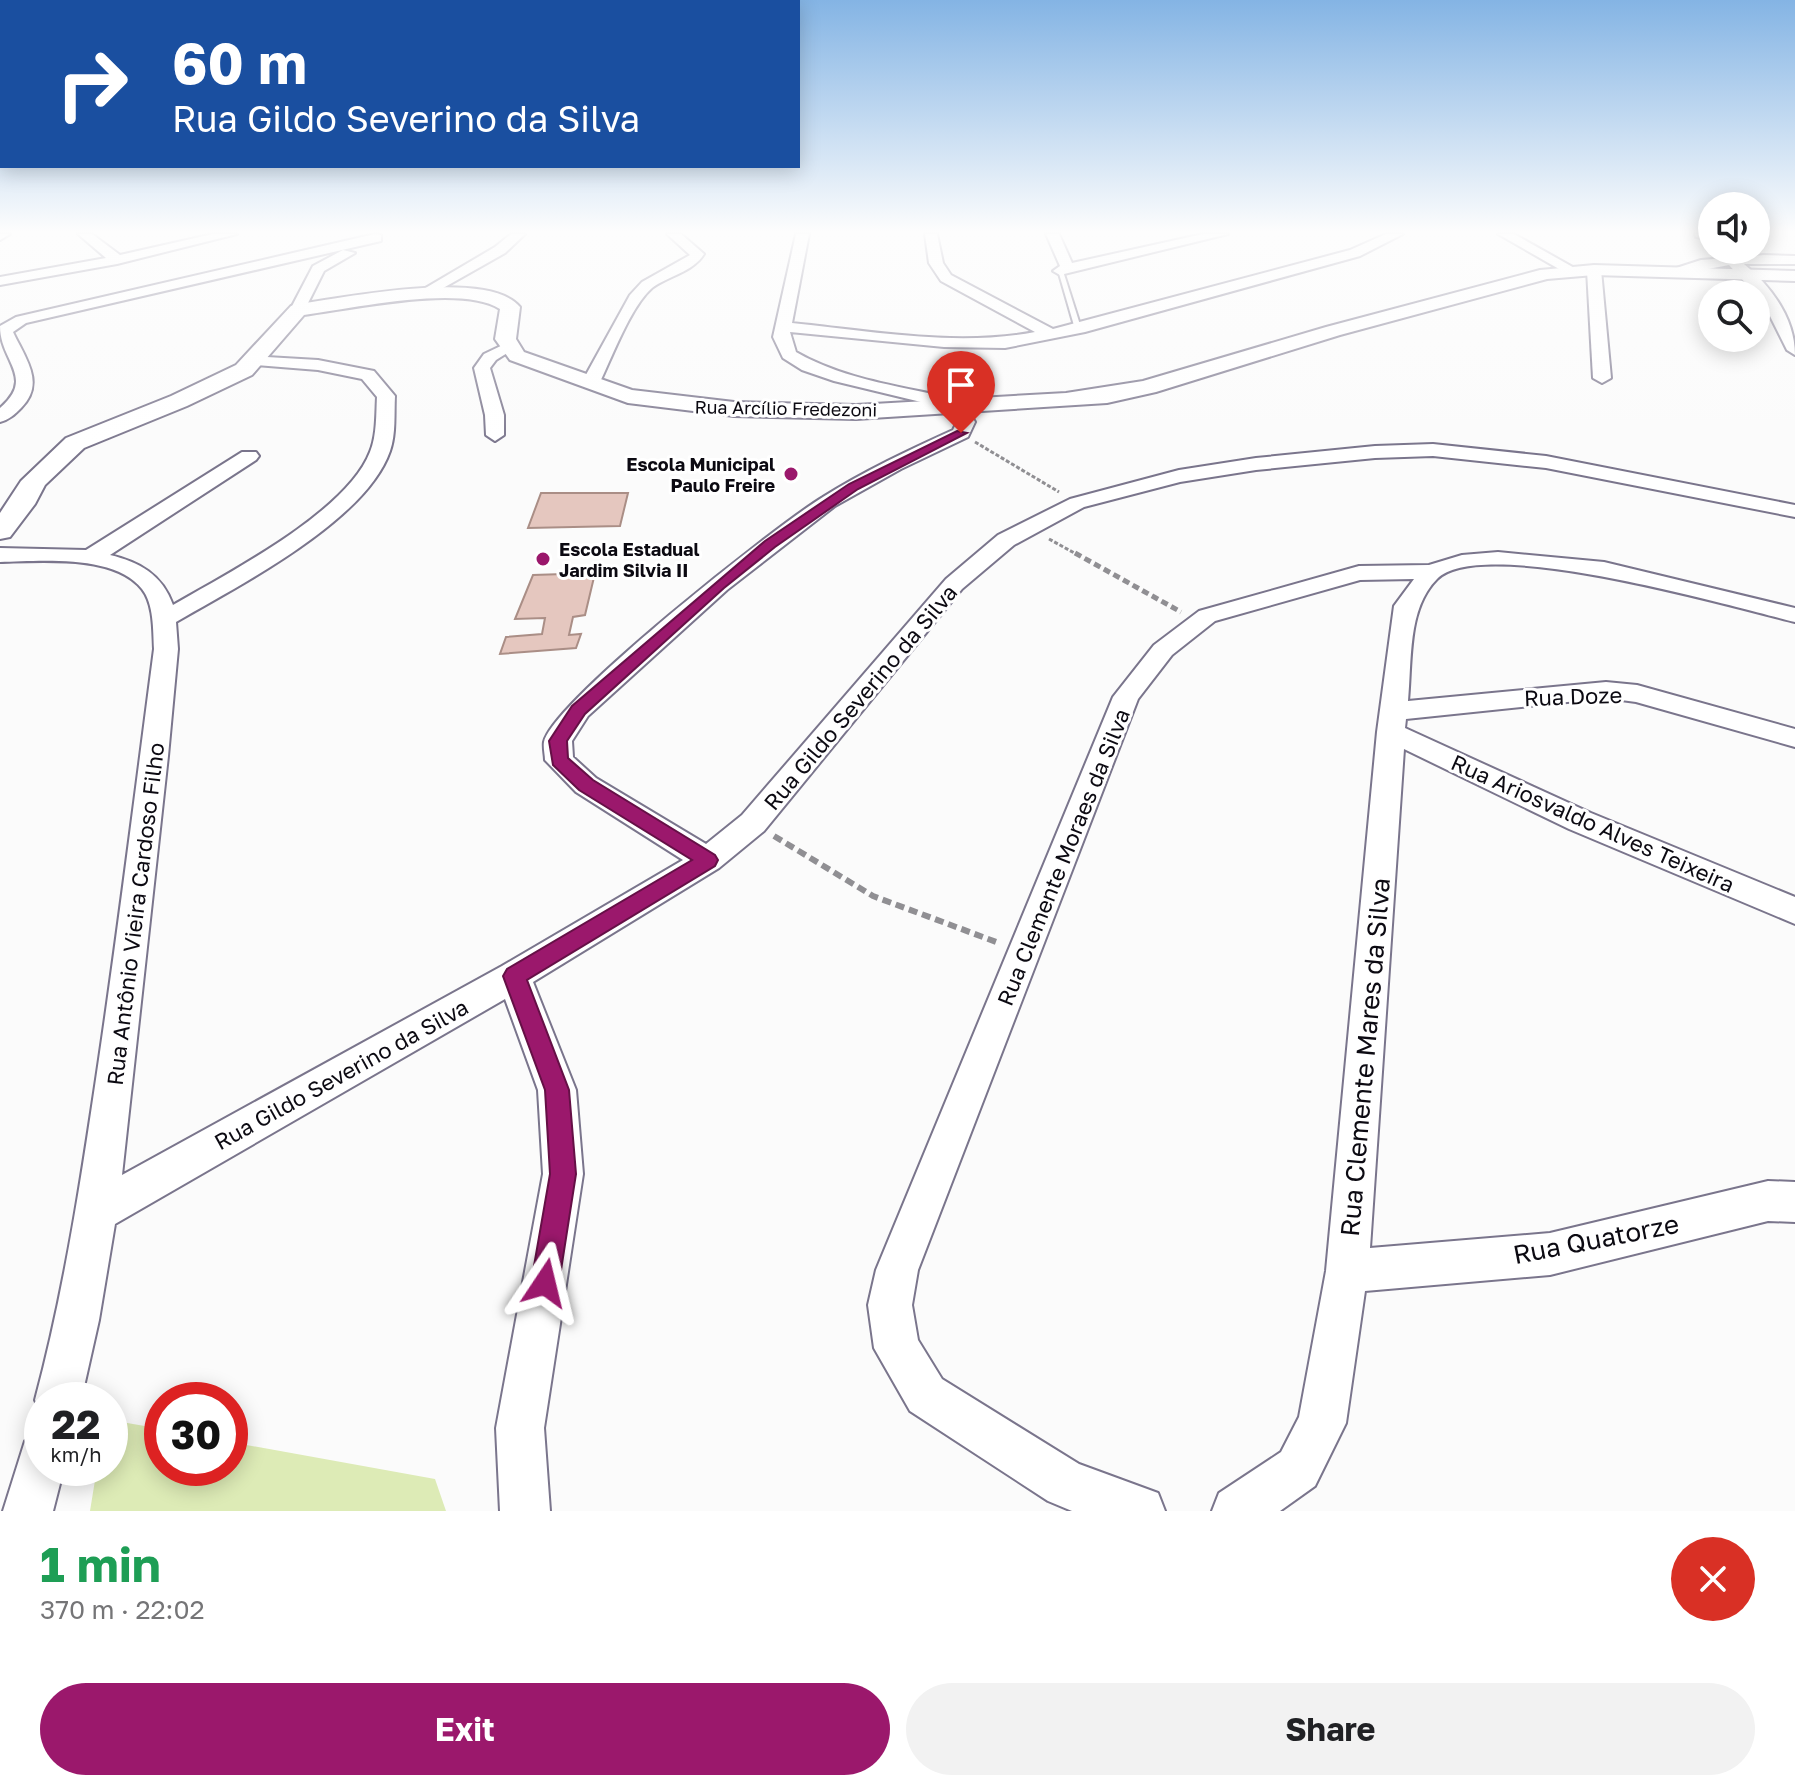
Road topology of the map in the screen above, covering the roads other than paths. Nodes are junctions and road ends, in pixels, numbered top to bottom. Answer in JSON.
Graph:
{"nodes":[{"id":1,"x":82,"y":305,"type":"edge"},
{"id":2,"x":301,"y":305,"type":"edge"},
{"id":3,"x":339,"y":305,"type":"edge"},
{"id":4,"x":508,"y":305,"type":"edge"},
{"id":5,"x":632,"y":305,"type":"edge"},
{"id":6,"x":787,"y":305,"type":"edge"},
{"id":7,"x":995,"y":305,"type":"edge"},
{"id":8,"x":1073,"y":305,"type":"edge"},
{"id":9,"x":1168,"y":305,"type":"edge"},
{"id":10,"x":1432,"y":305,"type":"edge"},
{"id":11,"x":1597,"y":305,"type":"edge"},
{"id":12,"x":1774,"y":305,"type":"edge"},
{"id":13,"x":1777,"y":308,"type":"junction"},
{"id":14,"x":298,"y":310,"type":"junction"},
{"id":15,"x":1795,"y":311,"type":"edge"},
{"id":16,"x":782,"y":327,"type":"junction"},
{"id":17,"x":3,"y":329,"type":"edge"},
{"id":18,"x":1079,"y":329,"type":"junction"},
{"id":19,"x":1050,"y":334,"type":"junction"},
{"id":20,"x":507,"y":348,"type":"junction"},
{"id":21,"x":1795,"y":350,"type":"edge"},
{"id":22,"x":256,"y":360,"type":"junction"},
{"id":23,"x":1602,"y":378,"type":"dead end"},
{"id":24,"x":591,"y":382,"type":"junction"},
{"id":25,"x":865,"y":384,"type":"junction"},
{"id":26,"x":957,"y":405,"type":"junction"},
{"id":27,"x":856,"y":412,"type":"junction"},
{"id":28,"x":0,"y":417,"type":"edge"},
{"id":29,"x":495,"y":435,"type":"dead end"},
{"id":30,"x":249,"y":456,"type":"dead end"},
{"id":31,"x":1795,"y":511,"type":"edge"},
{"id":32,"x":0,"y":531,"type":"edge"},
{"id":33,"x":0,"y":555,"type":"edge"},
{"id":34,"x":89,"y":558,"type":"junction"},
{"id":35,"x":1431,"y":572,"type":"junction"},
{"id":36,"x":1795,"y":615,"type":"edge"},
{"id":37,"x":165,"y":619,"type":"junction"},
{"id":38,"x":1392,"y":722,"type":"junction"},
{"id":39,"x":1795,"y":738,"type":"edge"},
{"id":40,"x":708,"y":860,"type":"junction"},
{"id":41,"x":1795,"y":911,"type":"edge"},
{"id":42,"x":514,"y":976,"type":"junction"},
{"id":43,"x":1795,"y":1202,"type":"edge"},
{"id":44,"x":97,"y":1211,"type":"junction"},
{"id":45,"x":1347,"y":1271,"type":"junction"},
{"id":46,"x":63,"y":1382,"type":"edge"},
{"id":47,"x":35,"y":1486,"type":"edge"},
{"id":48,"x":28,"y":1511,"type":"edge"},
{"id":49,"x":525,"y":1511,"type":"edge"},
{"id":50,"x":1140,"y":1511,"type":"edge"},
{"id":51,"x":1237,"y":1511,"type":"edge"}],
"edges":[{"from":1,"to":17,"type":"street"},
{"from":2,"to":14,"type":"street"},
{"from":3,"to":14,"type":"street"},
{"from":4,"to":20,"type":"street"},
{"from":5,"to":24,"type":"street"},
{"from":6,"to":16,"type":"street"},
{"from":7,"to":19,"type":"street"},
{"from":8,"to":18,"type":"lane"},
{"from":9,"to":18,"type":"street"},
{"from":10,"to":26,"type":"street","name":"Rua Arcílio Fredezoni"},
{"from":11,"to":23,"type":"street"},
{"from":12,"to":13,"type":"street"},
{"from":13,"to":15,"type":"street"},
{"from":13,"to":21,"type":"street"},
{"from":14,"to":22,"type":"street"},
{"from":16,"to":19,"type":"street"},
{"from":16,"to":25,"type":"street"},
{"from":17,"to":28,"type":"street"},
{"from":18,"to":19,"type":"street"},
{"from":20,"to":24,"type":"street","name":"Rua Arcílio Fredezoni"},
{"from":20,"to":29,"type":"street"},
{"from":22,"to":32,"type":"street"},
{"from":22,"to":37,"type":"street"},
{"from":24,"to":27,"type":"street","name":"Rua Arcílio Fredezoni"},
{"from":25,"to":26,"type":"street"},
{"from":25,"to":27,"type":"street"},
{"from":26,"to":27,"type":"street","name":"Rua Arcílio Fredezoni"},
{"from":26,"to":40,"type":"street"},
{"from":30,"to":34,"type":"street"},
{"from":31,"to":40,"type":"street","name":"Rua Gildo Severino da Silva"},
{"from":33,"to":34,"type":"street","name":"Rua Antônio Vieira Cardoso Filho"},
{"from":34,"to":37,"type":"street","name":"Rua Antônio Vieira Cardoso Filho"},
{"from":35,"to":36,"type":"street","name":"Rua Clemente Moraes da Silva"},
{"from":35,"to":38,"type":"street","name":"Rua Clemente Mares da Silva"},
{"from":35,"to":50,"type":"street","name":"Rua Clemente Moraes da Silva"},
{"from":37,"to":44,"type":"street","name":"Rua Antônio Vieira Cardoso Filho"},
{"from":38,"to":39,"type":"street","name":"Rua Doze"},
{"from":38,"to":41,"type":"street","name":"Rua Ariosvaldo Alves Teixeira"},
{"from":38,"to":45,"type":"street","name":"Rua Clemente Mares da Silva"},
{"from":40,"to":42,"type":"street","name":"Rua Gildo Severino da Silva"},
{"from":42,"to":44,"type":"street","name":"Rua Gildo Severino da Silva"},
{"from":42,"to":49,"type":"street"},
{"from":43,"to":45,"type":"street","name":"Rua Quatorze"},
{"from":44,"to":46,"type":"street","name":"Rua Antônio Vieira Cardoso Filho"},
{"from":45,"to":51,"type":"street","name":"Rua Clemente Mares da Silva"},
{"from":47,"to":48,"type":"street"}]}
